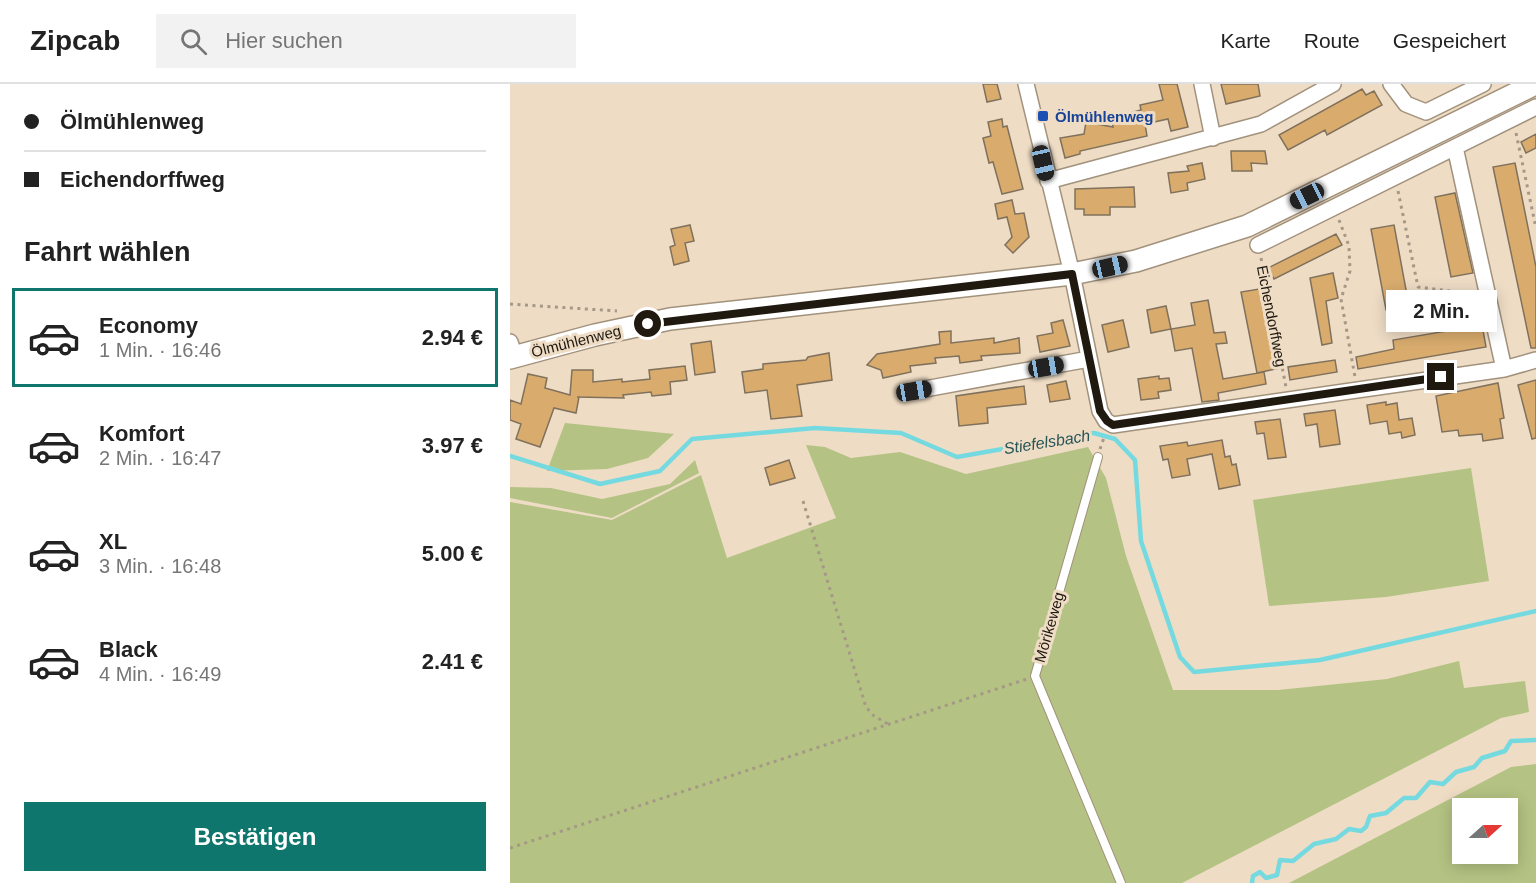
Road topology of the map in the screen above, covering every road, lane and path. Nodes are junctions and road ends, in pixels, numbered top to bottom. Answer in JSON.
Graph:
{"nodes":[{"id":1,"x":1026,"y":84,"type":"edge"},
{"id":2,"x":1202,"y":84,"type":"edge"},
{"id":3,"x":1333,"y":84,"type":"edge"},
{"id":4,"x":1391,"y":84,"type":"edge"},
{"id":5,"x":1483,"y":84,"type":"edge"},
{"id":6,"x":1535,"y":84,"type":"edge"},
{"id":7,"x":1536,"y":107,"type":"edge"},
{"id":8,"x":1513,"y":119,"type":"junction"},
{"id":9,"x":1213,"y":138,"type":"junction"},
{"id":10,"x":1455,"y":147,"type":"junction"},
{"id":11,"x":1395,"y":177,"type":"junction"},
{"id":12,"x":1048,"y":181,"type":"junction"},
{"id":13,"x":1334,"y":207,"type":"junction"},
{"id":14,"x":1536,"y":228,"type":"edge"},
{"id":15,"x":1258,"y":245,"type":"joint"},
{"id":16,"x":1072,"y":274,"type":"junction"},
{"id":17,"x":1487,"y":294,"type":"junction"},
{"id":18,"x":510,"y":303,"type":"edge"},
{"id":19,"x":625,"y":328,"type":"junction"},
{"id":20,"x":512,"y":352,"type":"edge"},
{"id":21,"x":1089,"y":359,"type":"junction"},
{"id":22,"x":1536,"y":360,"type":"edge"},
{"id":23,"x":1504,"y":369,"type":"junction"},
{"id":24,"x":1357,"y":389,"type":"junction"},
{"id":25,"x":914,"y":391,"type":"dead end"},
{"id":26,"x":1288,"y":399,"type":"junction"},
{"id":27,"x":1106,"y":427,"type":"junction"},
{"id":28,"x":1098,"y":457,"type":"joint"},
{"id":29,"x":803,"y":501,"type":"dead end"},
{"id":30,"x":1035,"y":676,"type":"junction"},
{"id":31,"x":888,"y":724,"type":"junction"},
{"id":32,"x":510,"y":848,"type":"edge"},
{"id":33,"x":1121,"y":883,"type":"edge"}],
"edges":[{"from":1,"to":12,"type":"street"},
{"from":2,"to":9,"type":"street"},
{"from":3,"to":9,"type":"street"},
{"from":4,"to":5,"type":"street"},
{"from":6,"to":16,"type":"main road","name":"Ölmühlenweg"},
{"from":7,"to":8,"type":"street","name":"Eichendorffweg"},
{"from":8,"to":10,"type":"street","name":"Eichendorffweg"},
{"from":8,"to":14,"type":"path"},
{"from":9,"to":12,"type":"street"},
{"from":10,"to":11,"type":"street","name":"Eichendorffweg"},
{"from":10,"to":17,"type":"street"},
{"from":11,"to":13,"type":"street","name":"Eichendorffweg"},
{"from":11,"to":17,"type":"path"},
{"from":12,"to":16,"type":"street"},
{"from":13,"to":15,"type":"street","name":"Eichendorffweg"},
{"from":13,"to":24,"type":"path"},
{"from":15,"to":26,"type":"path","name":"Eichendorffweg"},
{"from":16,"to":19,"type":"main road","name":"Ölmühlenweg"},
{"from":16,"to":21,"type":"street"},
{"from":17,"to":23,"type":"street"},
{"from":18,"to":19,"type":"path"},
{"from":19,"to":20,"type":"main road","name":"Ölmühlenweg"},
{"from":21,"to":25,"type":"street"},
{"from":21,"to":27,"type":"street"},
{"from":22,"to":23,"type":"street"},
{"from":23,"to":24,"type":"street"},
{"from":24,"to":26,"type":"street"},
{"from":26,"to":27,"type":"street"},
{"from":27,"to":28,"type":"path"},
{"from":28,"to":30,"type":"lane","name":"Mörikeweg"},
{"from":29,"to":31,"type":"path"},
{"from":30,"to":31,"type":"path"},
{"from":30,"to":33,"type":"lane","name":"Mörikeweg"},
{"from":31,"to":32,"type":"path"}]}
